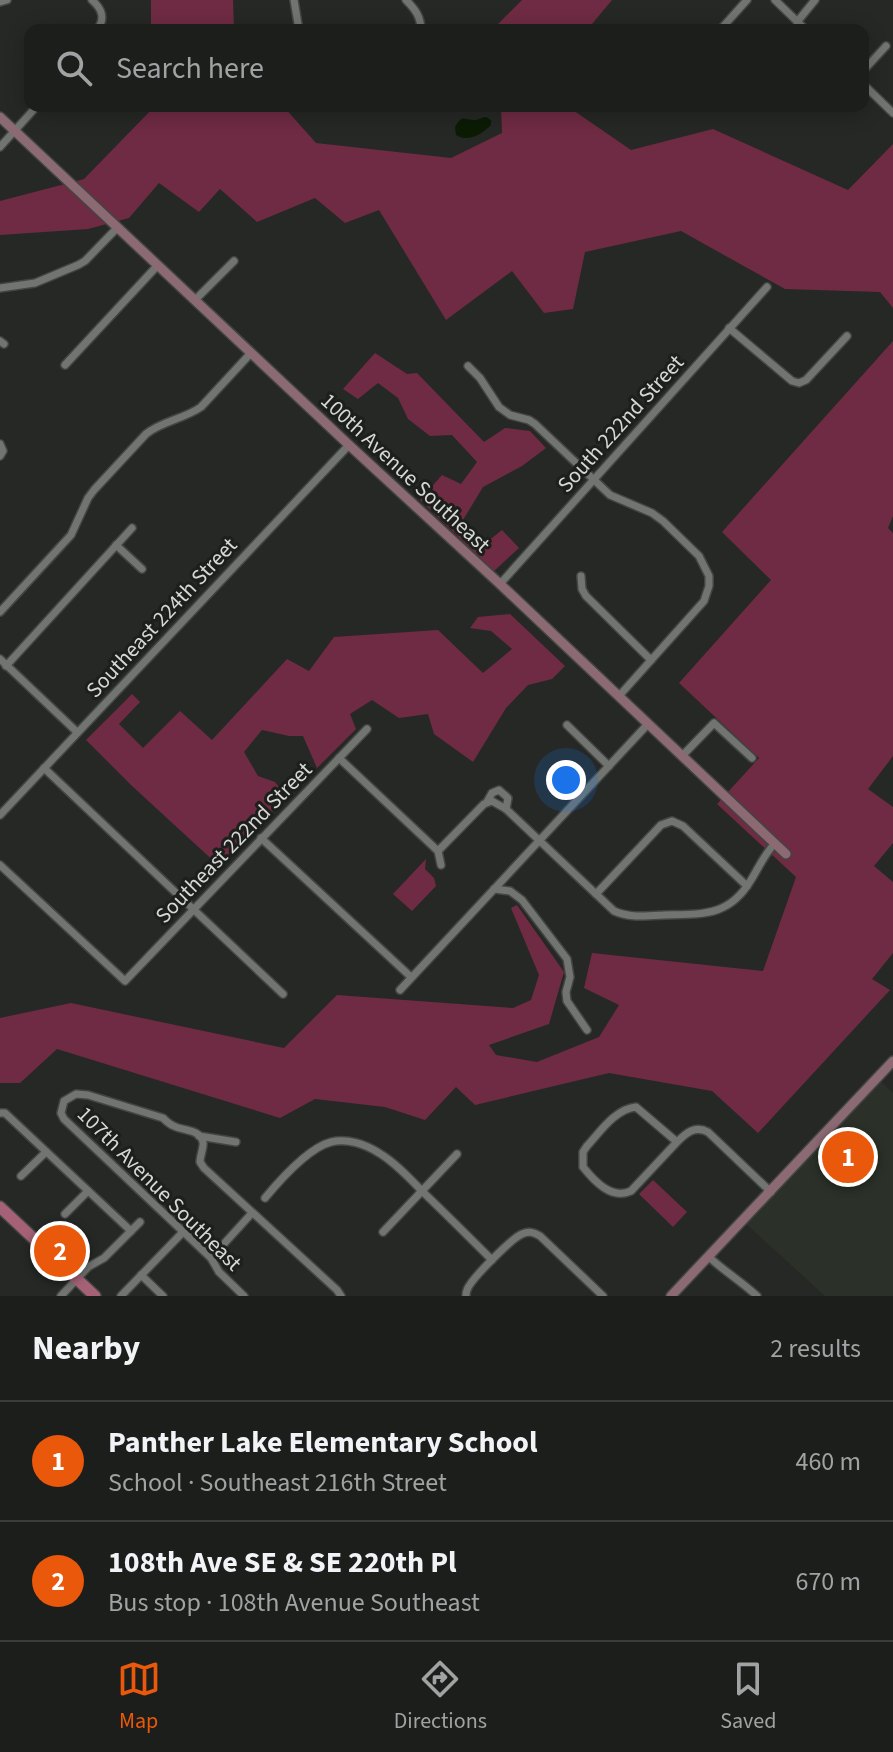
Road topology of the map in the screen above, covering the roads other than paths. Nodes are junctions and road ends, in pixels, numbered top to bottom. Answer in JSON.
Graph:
{"nodes":[{"id":1,"x":7,"y":0,"type":"edge"},
{"id":2,"x":92,"y":0,"type":"edge"},
{"id":3,"x":294,"y":0,"type":"edge"},
{"id":4,"x":406,"y":0,"type":"edge"},
{"id":5,"x":747,"y":0,"type":"edge"},
{"id":6,"x":775,"y":0,"type":"edge"},
{"id":7,"x":815,"y":0,"type":"edge"},
{"id":8,"x":0,"y":2,"type":"edge"},
{"id":9,"x":797,"y":22,"type":"junction"},
{"id":10,"x":100,"y":24,"type":"edge"},
{"id":11,"x":298,"y":24,"type":"edge"},
{"id":12,"x":420,"y":24,"type":"edge"},
{"id":13,"x":725,"y":24,"type":"edge"},
{"id":14,"x":799,"y":24,"type":"edge"},
{"id":15,"x":886,"y":46,"type":"dead end"},
{"id":16,"x":869,"y":64,"type":"edge"},
{"id":17,"x":869,"y":90,"type":"edge"},
{"id":18,"x":32,"y":112,"type":"edge"},
{"id":19,"x":893,"y":113,"type":"edge"},
{"id":20,"x":0,"y":117,"type":"edge"},
{"id":21,"x":15,"y":131,"type":"junction"},
{"id":22,"x":0,"y":147,"type":"edge"},
{"id":23,"x":117,"y":228,"type":"junction"},
{"id":24,"x":234,"y":261,"type":"dead end"},
{"id":25,"x":158,"y":265,"type":"junction"},
{"id":26,"x":767,"y":287,"type":"dead end"},
{"id":27,"x":0,"y":288,"type":"edge"},
{"id":28,"x":195,"y":300,"type":"junction"},
{"id":29,"x":729,"y":328,"type":"junction"},
{"id":30,"x":847,"y":336,"type":"dead end"},
{"id":31,"x":251,"y":353,"type":"junction"},
{"id":32,"x":65,"y":365,"type":"dead end"},
{"id":33,"x":468,"y":366,"type":"dead end"},
{"id":34,"x":0,"y":444,"type":"edge"},
{"id":35,"x":349,"y":445,"type":"junction"},
{"id":36,"x":0,"y":456,"type":"edge"},
{"id":37,"x":592,"y":480,"type":"junction"},
{"id":38,"x":132,"y":528,"type":"dead end"},
{"id":39,"x":116,"y":545,"type":"junction"},
{"id":40,"x":142,"y":569,"type":"dead end"},
{"id":41,"x":581,"y":576,"type":"dead end"},
{"id":42,"x":500,"y":584,"type":"junction"},
{"id":43,"x":0,"y":612,"type":"edge"},
{"id":44,"x":651,"y":660,"type":"junction"},
{"id":45,"x":3,"y":662,"type":"edge"},
{"id":46,"x":619,"y":696,"type":"junction"},
{"id":47,"x":648,"y":724,"type":"junction"},
{"id":48,"x":567,"y":725,"type":"dead end"},
{"id":49,"x":367,"y":729,"type":"dead end"},
{"id":50,"x":77,"y":732,"type":"junction"},
{"id":51,"x":682,"y":756,"type":"junction"},
{"id":52,"x":339,"y":758,"type":"junction"},
{"id":53,"x":752,"y":758,"type":"dead end"},
{"id":54,"x":609,"y":766,"type":"junction"},
{"id":55,"x":44,"y":768,"type":"junction"},
{"id":56,"x":491,"y":802,"type":"junction"},
{"id":57,"x":506,"y":809,"type":"junction"},
{"id":58,"x":0,"y":815,"type":"edge"},
{"id":59,"x":261,"y":838,"type":"junction"},
{"id":60,"x":539,"y":840,"type":"junction"},
{"id":61,"x":775,"y":843,"type":"junction"},
{"id":62,"x":438,"y":851,"type":"junction"},
{"id":63,"x":786,"y":854,"type":"dead end"},
{"id":64,"x":0,"y":865,"type":"edge"},
{"id":65,"x":441,"y":865,"type":"dead end"},
{"id":66,"x":747,"y":886,"type":"junction"},
{"id":67,"x":494,"y":889,"type":"junction"},
{"id":68,"x":596,"y":894,"type":"junction"},
{"id":69,"x":192,"y":909,"type":"junction"},
{"id":70,"x":411,"y":977,"type":"junction"},
{"id":71,"x":400,"y":990,"type":"dead end"},
{"id":72,"x":283,"y":994,"type":"dead end"},
{"id":73,"x":587,"y":1030,"type":"dead end"},
{"id":74,"x":893,"y":1061,"type":"edge"},
{"id":75,"x":0,"y":1113,"type":"edge"},
{"id":76,"x":199,"y":1136,"type":"junction"},
{"id":77,"x":236,"y":1142,"type":"dead end"},
{"id":78,"x":677,"y":1142,"type":"junction"},
{"id":79,"x":46,"y":1152,"type":"junction"},
{"id":80,"x":457,"y":1154,"type":"dead end"},
{"id":81,"x":21,"y":1176,"type":"dead end"},
{"id":82,"x":88,"y":1191,"type":"junction"},
{"id":83,"x":423,"y":1192,"type":"junction"},
{"id":84,"x":771,"y":1192,"type":"junction"},
{"id":85,"x":265,"y":1198,"type":"dead end"},
{"id":86,"x":0,"y":1207,"type":"edge"},
{"id":87,"x":252,"y":1213,"type":"junction"},
{"id":88,"x":65,"y":1214,"type":"dead end"},
{"id":89,"x":140,"y":1222,"type":"dead end"},
{"id":90,"x":131,"y":1231,"type":"junction"},
{"id":91,"x":183,"y":1232,"type":"junction"},
{"id":92,"x":383,"y":1232,"type":"dead end"},
{"id":93,"x":709,"y":1257,"type":"junction"},
{"id":94,"x":211,"y":1258,"type":"junction"},
{"id":95,"x":492,"y":1260,"type":"junction"},
{"id":96,"x":141,"y":1275,"type":"junction"},
{"id":97,"x":77,"y":1279,"type":"junction"},
{"id":98,"x":61,"y":1296,"type":"edge"},
{"id":99,"x":95,"y":1296,"type":"edge"},
{"id":100,"x":121,"y":1296,"type":"edge"},
{"id":101,"x":163,"y":1296,"type":"edge"},
{"id":102,"x":244,"y":1296,"type":"edge"},
{"id":103,"x":341,"y":1296,"type":"edge"},
{"id":104,"x":466,"y":1296,"type":"edge"},
{"id":105,"x":603,"y":1296,"type":"edge"},
{"id":106,"x":671,"y":1296,"type":"edge"},
{"id":107,"x":757,"y":1296,"type":"edge"}],
"edges":[{"from":1,"to":8,"type":"street"},
{"from":2,"to":10,"type":"street"},
{"from":3,"to":11,"type":"street"},
{"from":4,"to":12,"type":"street"},
{"from":5,"to":13,"type":"street"},
{"from":6,"to":9,"type":"street"},
{"from":7,"to":9,"type":"street"},
{"from":9,"to":14,"type":"street"},
{"from":15,"to":16,"type":"street"},
{"from":17,"to":19,"type":"street"},
{"from":18,"to":21,"type":"street"},
{"from":20,"to":21,"type":"street","name":"100th Avenue Southeast"},
{"from":21,"to":22,"type":"street"},
{"from":21,"to":23,"type":"street","name":"100th Avenue Southeast"},
{"from":23,"to":25,"type":"street","name":"100th Avenue Southeast"},
{"from":23,"to":27,"type":"street"},
{"from":24,"to":28,"type":"street"},
{"from":25,"to":28,"type":"street","name":"100th Avenue Southeast"},
{"from":25,"to":32,"type":"street"},
{"from":26,"to":29,"type":"street","name":"South 222nd Street"},
{"from":28,"to":31,"type":"street","name":"100th Avenue Southeast"},
{"from":29,"to":30,"type":"street"},
{"from":29,"to":37,"type":"street","name":"South 222nd Street"},
{"from":31,"to":35,"type":"street","name":"100th Avenue Southeast"},
{"from":31,"to":43,"type":"street"},
{"from":33,"to":37,"type":"street"},
{"from":34,"to":36,"type":"street"},
{"from":35,"to":42,"type":"street","name":"100th Avenue Southeast"},
{"from":35,"to":50,"type":"street","name":"Southeast 224th Street"},
{"from":37,"to":42,"type":"street","name":"South 222nd Street"},
{"from":37,"to":44,"type":"street"},
{"from":38,"to":39,"type":"street"},
{"from":39,"to":40,"type":"street"},
{"from":39,"to":45,"type":"street"},
{"from":41,"to":44,"type":"street"},
{"from":42,"to":46,"type":"street","name":"100th Avenue Southeast"},
{"from":44,"to":46,"type":"street"},
{"from":45,"to":50,"type":"street"},
{"from":46,"to":47,"type":"street","name":"100th Avenue Southeast"},
{"from":47,"to":51,"type":"street","name":"100th Avenue Southeast"},
{"from":47,"to":54,"type":"street"},
{"from":48,"to":54,"type":"street"},
{"from":49,"to":52,"type":"street","name":"Southeast 222nd Street"},
{"from":50,"to":55,"type":"street","name":"Southeast 224th Street"},
{"from":51,"to":53,"type":"street"},
{"from":51,"to":61,"type":"street","name":"100th Avenue Southeast"},
{"from":52,"to":59,"type":"street","name":"Southeast 222nd Street"},
{"from":52,"to":62,"type":"street"},
{"from":54,"to":60,"type":"street"},
{"from":55,"to":58,"type":"street","name":"Southeast 224th Street"},
{"from":55,"to":69,"type":"street"},
{"from":56,"to":57,"type":"street"},
{"from":56,"to":57,"type":"street"},
{"from":56,"to":62,"type":"street"},
{"from":57,"to":60,"type":"street"},
{"from":59,"to":69,"type":"street","name":"Southeast 222nd Street"},
{"from":59,"to":70,"type":"street"},
{"from":60,"to":67,"type":"street"},
{"from":60,"to":68,"type":"street"},
{"from":61,"to":63,"type":"street","name":"100th Avenue Southeast"},
{"from":61,"to":66,"type":"street"},
{"from":62,"to":65,"type":"street"},
{"from":64,"to":69,"type":"street","name":"Southeast 222nd Street"},
{"from":66,"to":68,"type":"street"},
{"from":66,"to":68,"type":"street"},
{"from":67,"to":70,"type":"street"},
{"from":67,"to":73,"type":"street"},
{"from":69,"to":72,"type":"street"},
{"from":70,"to":71,"type":"street"},
{"from":74,"to":84,"type":"street"},
{"from":75,"to":79,"type":"street"},
{"from":76,"to":77,"type":"street"},
{"from":76,"to":87,"type":"street"},
{"from":76,"to":91,"type":"street","name":"107th Avenue Southeast"},
{"from":78,"to":78,"type":"street"},
{"from":78,"to":84,"type":"street"},
{"from":79,"to":81,"type":"street"},
{"from":79,"to":82,"type":"street"},
{"from":80,"to":83,"type":"street"},
{"from":82,"to":88,"type":"street"},
{"from":82,"to":90,"type":"street"},
{"from":83,"to":85,"type":"street"},
{"from":83,"to":92,"type":"street"},
{"from":83,"to":95,"type":"street"},
{"from":84,"to":93,"type":"street"},
{"from":86,"to":97,"type":"main road"},
{"from":87,"to":94,"type":"street"},
{"from":87,"to":103,"type":"street"},
{"from":89,"to":90,"type":"street"},
{"from":90,"to":97,"type":"street"},
{"from":91,"to":94,"type":"street","name":"107th Avenue Southeast"},
{"from":91,"to":96,"type":"street"},
{"from":93,"to":106,"type":"street"},
{"from":93,"to":107,"type":"street"},
{"from":94,"to":102,"type":"street","name":"107th Avenue Southeast"},
{"from":95,"to":104,"type":"street"},
{"from":95,"to":105,"type":"street"},
{"from":96,"to":100,"type":"street"},
{"from":96,"to":101,"type":"street"},
{"from":97,"to":98,"type":"street"},
{"from":97,"to":99,"type":"main road"}]}
